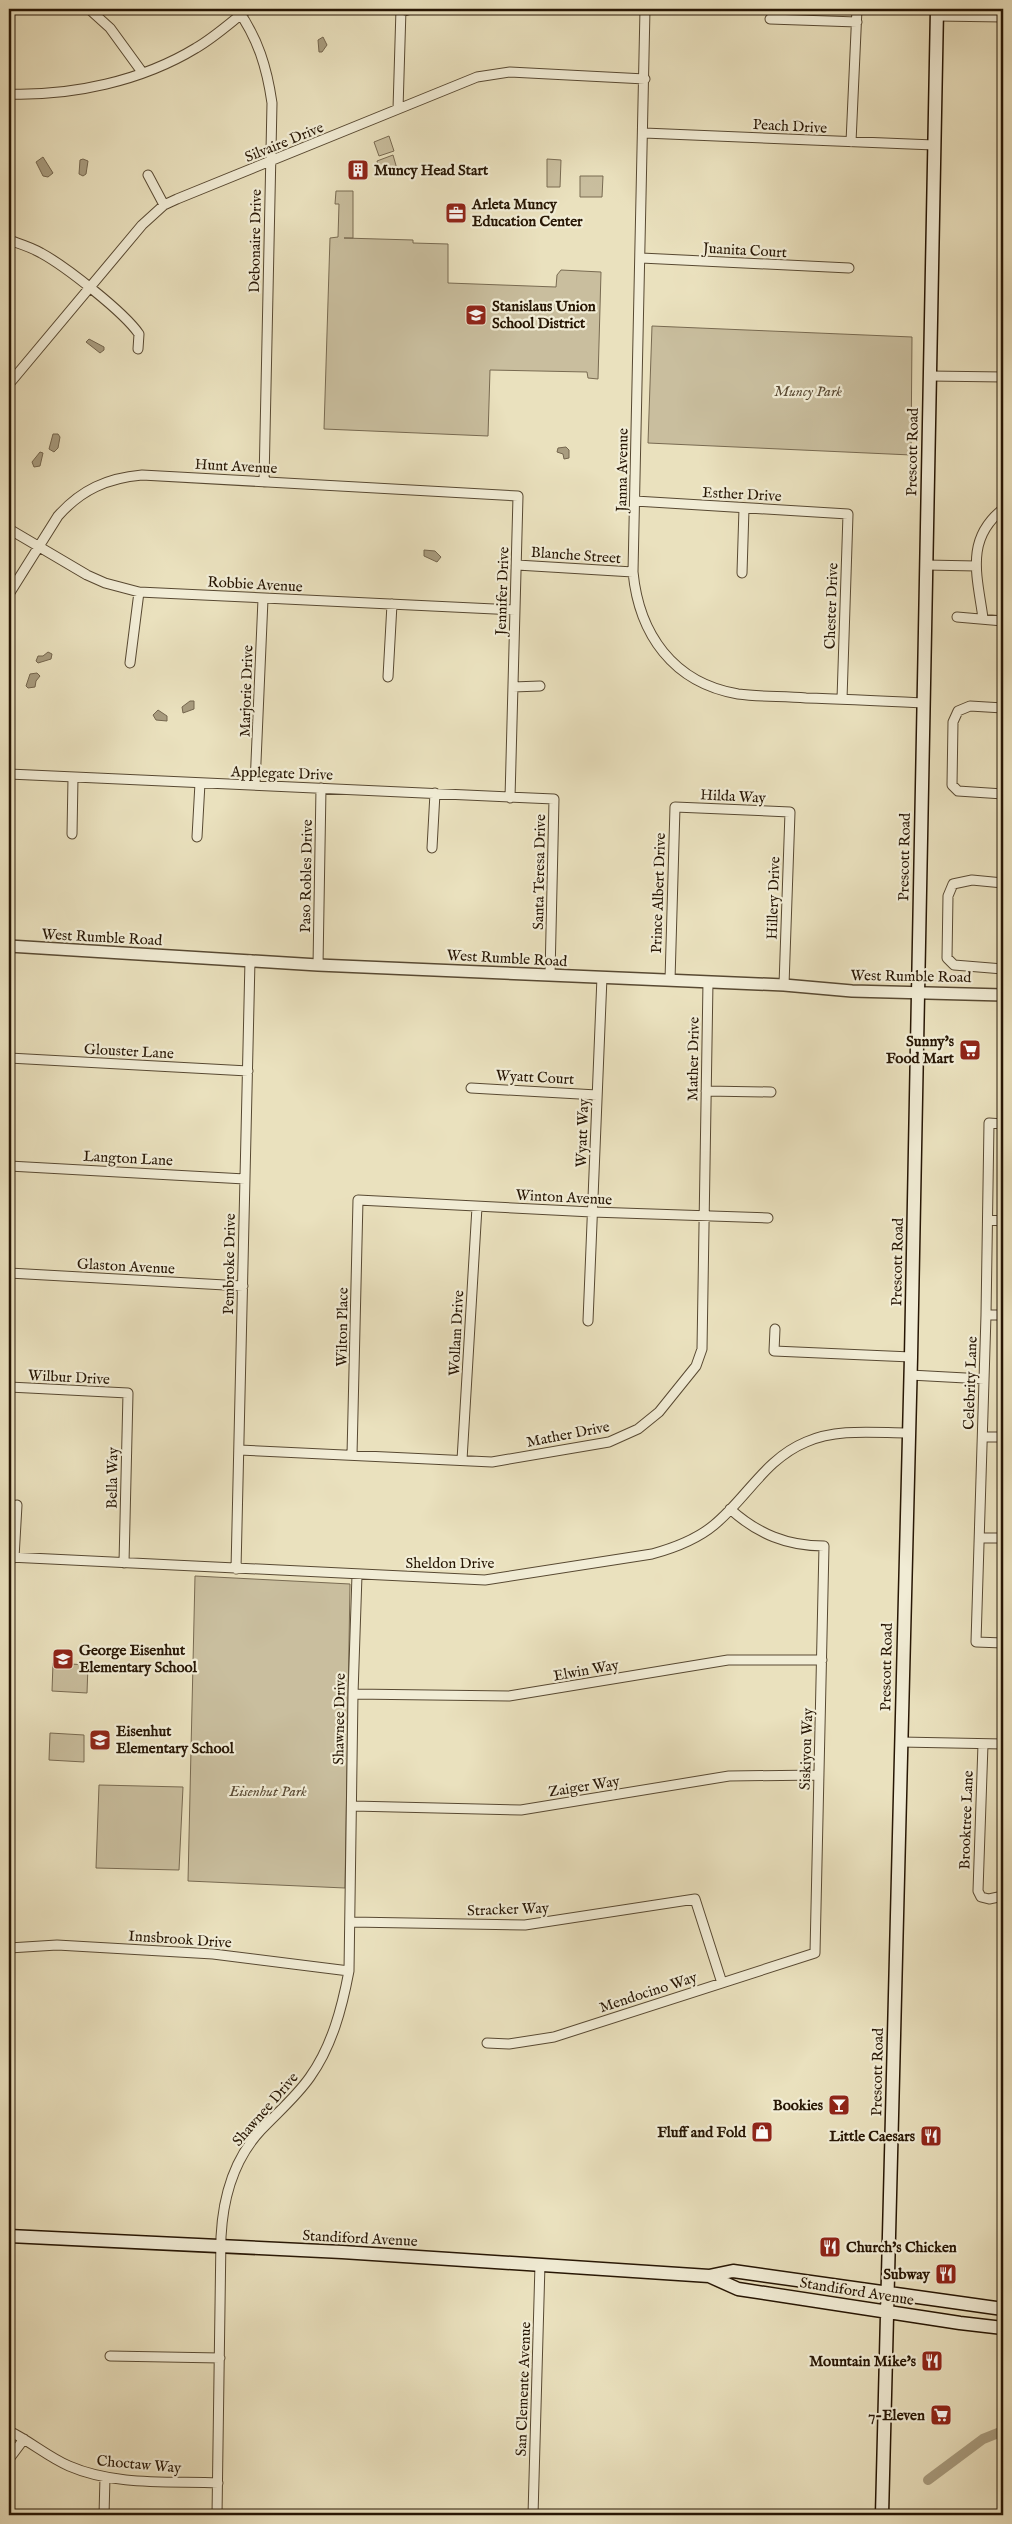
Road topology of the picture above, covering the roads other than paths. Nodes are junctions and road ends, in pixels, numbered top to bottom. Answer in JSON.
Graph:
{"nodes":[{"id":1,"x":89,"y":9,"type":"edge"},
{"id":2,"x":411,"y":9,"type":"edge"},
{"id":3,"x":645,"y":9,"type":"edge"},
{"id":4,"x":858,"y":9,"type":"edge"},
{"id":5,"x":401,"y":10,"type":"edge"},
{"id":6,"x":242,"y":11,"type":"edge"},
{"id":7,"x":937,"y":12,"type":"edge"},
{"id":8,"x":1003,"y":17,"type":"edge"},
{"id":9,"x":770,"y":19,"type":"dead end"},
{"id":10,"x":857,"y":22,"type":"junction"},
{"id":11,"x":142,"y":72,"type":"junction"},
{"id":12,"x":645,"y":79,"type":"junction"},
{"id":13,"x":9,"y":94,"type":"edge"},
{"id":14,"x":398,"y":109,"type":"junction"},
{"id":15,"x":644,"y":133,"type":"junction"},
{"id":16,"x":851,"y":142,"type":"junction"},
{"id":17,"x":934,"y":145,"type":"junction"},
{"id":18,"x":270,"y":162,"type":"junction"},
{"id":19,"x":148,"y":175,"type":"dead end"},
{"id":20,"x":164,"y":205,"type":"junction"},
{"id":21,"x":9,"y":240,"type":"edge"},
{"id":22,"x":641,"y":258,"type":"junction"},
{"id":23,"x":849,"y":268,"type":"dead end"},
{"id":24,"x":90,"y":288,"type":"junction"},
{"id":25,"x":138,"y":349,"type":"dead end"},
{"id":26,"x":930,"y":376,"type":"junction"},
{"id":27,"x":1003,"y":377,"type":"edge"},
{"id":28,"x":10,"y":380,"type":"edge"},
{"id":29,"x":264,"y":482,"type":"junction"},
{"id":30,"x":518,"y":496,"type":"joint"},
{"id":31,"x":635,"y":502,"type":"junction"},
{"id":32,"x":744,"y":508,"type":"junction"},
{"id":33,"x":1003,"y":509,"type":"edge"},
{"id":34,"x":848,"y":514,"type":"joint"},
{"id":35,"x":9,"y":529,"type":"edge"},
{"id":36,"x":38,"y":547,"type":"junction"},
{"id":37,"x":517,"y":565,"type":"junction"},
{"id":38,"x":926,"y":565,"type":"junction"},
{"id":39,"x":976,"y":566,"type":"junction"},
{"id":40,"x":633,"y":572,"type":"junction"},
{"id":41,"x":742,"y":573,"type":"dead end"},
{"id":42,"x":139,"y":592,"type":"junction"},
{"id":43,"x":9,"y":594,"type":"edge"},
{"id":44,"x":263,"y":599,"type":"junction"},
{"id":45,"x":392,"y":604,"type":"junction"},
{"id":46,"x":515,"y":610,"type":"junction"},
{"id":47,"x":957,"y":617,"type":"dead end"},
{"id":48,"x":983,"y":618,"type":"junction"},
{"id":49,"x":1003,"y":621,"type":"edge"},
{"id":50,"x":130,"y":663,"type":"dead end"},
{"id":51,"x":388,"y":677,"type":"dead end"},
{"id":52,"x":540,"y":686,"type":"dead end"},
{"id":53,"x":513,"y":687,"type":"junction"},
{"id":54,"x":842,"y":699,"type":"junction"},
{"id":55,"x":924,"y":703,"type":"junction"},
{"id":56,"x":1003,"y":708,"type":"edge"},
{"id":57,"x":9,"y":774,"type":"edge"},
{"id":58,"x":73,"y":778,"type":"junction"},
{"id":59,"x":200,"y":783,"type":"junction"},
{"id":60,"x":255,"y":785,"type":"junction"},
{"id":61,"x":321,"y":788,"type":"junction"},
{"id":62,"x":435,"y":793,"type":"junction"},
{"id":63,"x":1003,"y":794,"type":"edge"},
{"id":64,"x":510,"y":798,"type":"junction"},
{"id":65,"x":554,"y":799,"type":"joint"},
{"id":66,"x":675,"y":807,"type":"joint"},
{"id":67,"x":790,"y":812,"type":"joint"},
{"id":68,"x":72,"y":834,"type":"dead end"},
{"id":69,"x":197,"y":837,"type":"dead end"},
{"id":70,"x":432,"y":848,"type":"dead end"},
{"id":71,"x":1003,"y":883,"type":"edge"},
{"id":72,"x":9,"y":946,"type":"edge"},
{"id":73,"x":250,"y":960,"type":"junction"},
{"id":74,"x":318,"y":965,"type":"junction"},
{"id":75,"x":1003,"y":969,"type":"edge"},
{"id":76,"x":550,"y":975,"type":"junction"},
{"id":77,"x":602,"y":977,"type":"junction"},
{"id":78,"x":670,"y":980,"type":"junction"},
{"id":79,"x":708,"y":982,"type":"junction"},
{"id":80,"x":784,"y":985,"type":"junction"},
{"id":81,"x":918,"y":991,"type":"junction"},
{"id":82,"x":1003,"y":995,"type":"edge"},
{"id":83,"x":9,"y":1058,"type":"edge"},
{"id":84,"x":248,"y":1071,"type":"junction"},
{"id":85,"x":471,"y":1088,"type":"dead end"},
{"id":86,"x":706,"y":1091,"type":"junction"},
{"id":87,"x":771,"y":1092,"type":"dead end"},
{"id":88,"x":597,"y":1094,"type":"junction"},
{"id":89,"x":1003,"y":1124,"type":"edge"},
{"id":90,"x":9,"y":1166,"type":"edge"},
{"id":91,"x":245,"y":1179,"type":"junction"},
{"id":92,"x":358,"y":1200,"type":"joint"},
{"id":93,"x":477,"y":1207,"type":"junction"},
{"id":94,"x":592,"y":1212,"type":"junction"},
{"id":95,"x":703,"y":1217,"type":"junction"},
{"id":96,"x":768,"y":1218,"type":"dead end"},
{"id":97,"x":988,"y":1220,"type":"junction"},
{"id":98,"x":1003,"y":1220,"type":"edge"},
{"id":99,"x":9,"y":1273,"type":"edge"},
{"id":100,"x":242,"y":1286,"type":"junction"},
{"id":101,"x":986,"y":1315,"type":"junction"},
{"id":102,"x":1003,"y":1315,"type":"edge"},
{"id":103,"x":588,"y":1321,"type":"dead end"},
{"id":104,"x":775,"y":1329,"type":"dead end"},
{"id":105,"x":911,"y":1357,"type":"junction"},
{"id":106,"x":910,"y":1375,"type":"junction"},
{"id":107,"x":984,"y":1378,"type":"junction"},
{"id":108,"x":9,"y":1387,"type":"edge"},
{"id":109,"x":128,"y":1393,"type":"joint"},
{"id":110,"x":908,"y":1434,"type":"junction"},
{"id":111,"x":982,"y":1437,"type":"junction"},
{"id":112,"x":1003,"y":1438,"type":"edge"},
{"id":113,"x":239,"y":1450,"type":"junction"},
{"id":114,"x":352,"y":1455,"type":"junction"},
{"id":115,"x":462,"y":1460,"type":"junction"},
{"id":116,"x":17,"y":1505,"type":"dead end"},
{"id":117,"x":730,"y":1509,"type":"junction"},
{"id":118,"x":980,"y":1538,"type":"junction"},
{"id":119,"x":1003,"y":1538,"type":"edge"},
{"id":120,"x":12,"y":1557,"type":"edge"},
{"id":121,"x":124,"y":1563,"type":"junction"},
{"id":122,"x":236,"y":1569,"type":"junction"},
{"id":123,"x":358,"y":1575,"type":"junction"},
{"id":124,"x":1003,"y":1643,"type":"edge"},
{"id":125,"x":822,"y":1660,"type":"junction"},
{"id":126,"x":353,"y":1694,"type":"junction"},
{"id":127,"x":901,"y":1742,"type":"junction"},
{"id":128,"x":983,"y":1744,"type":"junction"},
{"id":129,"x":1003,"y":1744,"type":"edge"},
{"id":130,"x":819,"y":1775,"type":"junction"},
{"id":131,"x":353,"y":1806,"type":"junction"},
{"id":132,"x":1003,"y":1896,"type":"edge"},
{"id":133,"x":351,"y":1922,"type":"junction"},
{"id":134,"x":9,"y":1948,"type":"edge"},
{"id":135,"x":815,"y":1953,"type":"joint"},
{"id":136,"x":349,"y":1971,"type":"junction"},
{"id":137,"x":722,"y":1983,"type":"junction"},
{"id":138,"x":487,"y":2043,"type":"dead end"},
{"id":139,"x":9,"y":2236,"type":"edge"},
{"id":140,"x":222,"y":2247,"type":"junction"},
{"id":141,"x":540,"y":2264,"type":"junction"},
{"id":142,"x":709,"y":2276,"type":"junction"},
{"id":143,"x":888,"y":2293,"type":"junction"},
{"id":144,"x":1003,"y":2309,"type":"edge"},
{"id":145,"x":888,"y":2312,"type":"junction"},
{"id":146,"x":1003,"y":2328,"type":"edge"},
{"id":147,"x":110,"y":2356,"type":"dead end"},
{"id":148,"x":220,"y":2358,"type":"junction"},
{"id":149,"x":9,"y":2431,"type":"edge"},
{"id":150,"x":24,"y":2439,"type":"junction"},
{"id":151,"x":9,"y":2459,"type":"edge"},
{"id":152,"x":105,"y":2477,"type":"junction"},
{"id":153,"x":218,"y":2483,"type":"junction"},
{"id":154,"x":104,"y":2515,"type":"edge"},
{"id":155,"x":218,"y":2515,"type":"edge"},
{"id":156,"x":533,"y":2515,"type":"edge"},
{"id":157,"x":882,"y":2515,"type":"edge"}],
"edges":[{"from":1,"to":11,"type":"street"},
{"from":2,"to":5,"type":"street"},
{"from":3,"to":12,"type":"street","name":"Janna Avenue"},
{"from":4,"to":10,"type":"street"},
{"from":5,"to":14,"type":"street"},
{"from":6,"to":11,"type":"street"},
{"from":6,"to":18,"type":"street","name":"Debonaire Drive"},
{"from":7,"to":8,"type":"street"},
{"from":7,"to":17,"type":"main road","name":"Prescott Road"},
{"from":9,"to":10,"type":"street"},
{"from":10,"to":16,"type":"street"},
{"from":11,"to":13,"type":"street"},
{"from":12,"to":14,"type":"street","name":"Silvaire Drive"},
{"from":12,"to":15,"type":"street","name":"Janna Avenue"},
{"from":14,"to":18,"type":"street","name":"Silvaire Drive"},
{"from":15,"to":16,"type":"street","name":"Peach Drive"},
{"from":15,"to":22,"type":"street","name":"Janna Avenue"},
{"from":16,"to":17,"type":"street","name":"Peach Drive"},
{"from":17,"to":26,"type":"main road","name":"Prescott Road"},
{"from":18,"to":20,"type":"street","name":"Silvaire Drive"},
{"from":18,"to":29,"type":"street","name":"Debonaire Drive"},
{"from":19,"to":20,"type":"street"},
{"from":20,"to":24,"type":"street","name":"Silvaire Drive"},
{"from":21,"to":24,"type":"street"},
{"from":22,"to":23,"type":"street","name":"Juanita Court"},
{"from":22,"to":31,"type":"street","name":"Janna Avenue"},
{"from":24,"to":25,"type":"street"},
{"from":24,"to":28,"type":"street","name":"Silvaire Drive"},
{"from":26,"to":27,"type":"street"},
{"from":26,"to":38,"type":"main road","name":"Prescott Road"},
{"from":29,"to":30,"type":"street","name":"Hunt Avenue"},
{"from":29,"to":36,"type":"street","name":"Hunt Avenue"},
{"from":30,"to":37,"type":"street","name":"Jennifer Drive"},
{"from":31,"to":32,"type":"street","name":"Esther Drive"},
{"from":31,"to":40,"type":"street","name":"Janna Avenue"},
{"from":32,"to":34,"type":"street","name":"Esther Drive"},
{"from":32,"to":41,"type":"street"},
{"from":33,"to":39,"type":"street"},
{"from":34,"to":54,"type":"street","name":"Chester Drive"},
{"from":35,"to":36,"type":"street","name":"Robbie Avenue"},
{"from":36,"to":42,"type":"street","name":"Robbie Avenue"},
{"from":36,"to":43,"type":"street","name":"Hunt Avenue"},
{"from":37,"to":40,"type":"street","name":"Blanche Street"},
{"from":37,"to":46,"type":"street","name":"Jennifer Drive"},
{"from":38,"to":39,"type":"street"},
{"from":38,"to":55,"type":"main road","name":"Prescott Road"},
{"from":39,"to":48,"type":"street"},
{"from":40,"to":54,"type":"street","name":"Janna Avenue"},
{"from":42,"to":44,"type":"street","name":"Robbie Avenue"},
{"from":42,"to":50,"type":"street"},
{"from":44,"to":45,"type":"street","name":"Robbie Avenue"},
{"from":44,"to":60,"type":"street","name":"Marjorie Drive"},
{"from":45,"to":46,"type":"street","name":"Robbie Avenue"},
{"from":45,"to":51,"type":"street"},
{"from":46,"to":53,"type":"street","name":"Jennifer Drive"},
{"from":47,"to":48,"type":"street"},
{"from":48,"to":49,"type":"street"},
{"from":52,"to":53,"type":"street"},
{"from":53,"to":64,"type":"street","name":"Jennifer Drive"},
{"from":54,"to":55,"type":"street","name":"Janna Avenue"},
{"from":55,"to":81,"type":"main road","name":"Prescott Road"},
{"from":56,"to":63,"type":"street"},
{"from":57,"to":58,"type":"street","name":"Applegate Drive"},
{"from":58,"to":59,"type":"street","name":"Applegate Drive"},
{"from":58,"to":68,"type":"street"},
{"from":59,"to":60,"type":"street","name":"Applegate Drive"},
{"from":59,"to":69,"type":"street"},
{"from":60,"to":61,"type":"street","name":"Applegate Drive"},
{"from":61,"to":62,"type":"street","name":"Applegate Drive"},
{"from":61,"to":74,"type":"street","name":"Paso Robles Drive"},
{"from":62,"to":64,"type":"street","name":"Applegate Drive"},
{"from":62,"to":70,"type":"street"},
{"from":64,"to":65,"type":"street","name":"Applegate Drive"},
{"from":65,"to":76,"type":"street","name":"Santa Teresa Drive"},
{"from":66,"to":67,"type":"street","name":"Hilda Way"},
{"from":66,"to":78,"type":"street","name":"Prince Albert Drive"},
{"from":67,"to":80,"type":"street","name":"Hillery Drive"},
{"from":71,"to":75,"type":"street"},
{"from":72,"to":73,"type":"street","name":"West Rumble Road"},
{"from":73,"to":74,"type":"street","name":"West Rumble Road"},
{"from":73,"to":84,"type":"street","name":"Pembroke Drive"},
{"from":74,"to":76,"type":"street","name":"West Rumble Road"},
{"from":76,"to":77,"type":"street","name":"West Rumble Road"},
{"from":77,"to":78,"type":"street","name":"West Rumble Road"},
{"from":77,"to":88,"type":"street","name":"Wyatt Way"},
{"from":78,"to":79,"type":"street","name":"West Rumble Road"},
{"from":79,"to":80,"type":"street","name":"West Rumble Road"},
{"from":79,"to":86,"type":"street","name":"Mather Drive"},
{"from":80,"to":81,"type":"street","name":"West Rumble Road"},
{"from":81,"to":82,"type":"street","name":"West Rumble Road"},
{"from":81,"to":105,"type":"main road","name":"Prescott Road"},
{"from":83,"to":84,"type":"street","name":"Glouster Lane"},
{"from":84,"to":91,"type":"street","name":"Pembroke Drive"},
{"from":85,"to":88,"type":"street","name":"Wyatt Court"},
{"from":86,"to":87,"type":"street"},
{"from":86,"to":95,"type":"street","name":"Mather Drive"},
{"from":88,"to":94,"type":"street","name":"Wyatt Way"},
{"from":89,"to":97,"type":"street","name":"Celebrity Lane"},
{"from":90,"to":91,"type":"street","name":"Langton Lane"},
{"from":91,"to":100,"type":"street","name":"Pembroke Drive"},
{"from":92,"to":93,"type":"street","name":"Winton Avenue"},
{"from":92,"to":114,"type":"street","name":"Wilton Place"},
{"from":93,"to":94,"type":"street","name":"Winton Avenue"},
{"from":93,"to":115,"type":"street","name":"Wollam Drive"},
{"from":94,"to":95,"type":"street","name":"Winton Avenue"},
{"from":94,"to":103,"type":"street","name":"Wyatt Way"},
{"from":95,"to":96,"type":"street","name":"Winton Avenue"},
{"from":95,"to":115,"type":"street","name":"Mather Drive"},
{"from":97,"to":98,"type":"street"},
{"from":97,"to":101,"type":"street","name":"Celebrity Lane"},
{"from":99,"to":100,"type":"street","name":"Glaston Avenue"},
{"from":100,"to":113,"type":"street","name":"Pembroke Drive"},
{"from":101,"to":102,"type":"street"},
{"from":101,"to":107,"type":"street","name":"Celebrity Lane"},
{"from":104,"to":105,"type":"street"},
{"from":105,"to":106,"type":"main road","name":"Prescott Road"},
{"from":106,"to":107,"type":"street"},
{"from":106,"to":110,"type":"main road","name":"Prescott Road"},
{"from":107,"to":111,"type":"street","name":"Celebrity Lane"},
{"from":108,"to":109,"type":"street","name":"Wilbur Drive"},
{"from":109,"to":121,"type":"street","name":"Bella Way"},
{"from":110,"to":117,"type":"street","name":"Sheldon Drive"},
{"from":110,"to":127,"type":"main road","name":"Prescott Road"},
{"from":111,"to":112,"type":"street"},
{"from":111,"to":118,"type":"street","name":"Celebrity Lane"},
{"from":113,"to":114,"type":"street","name":"Mather Drive"},
{"from":113,"to":122,"type":"street","name":"Pembroke Drive"},
{"from":114,"to":115,"type":"street","name":"Mather Drive"},
{"from":116,"to":120,"type":"street"},
{"from":117,"to":123,"type":"street","name":"Sheldon Drive"},
{"from":117,"to":125,"type":"street","name":"Siskiyou Way"},
{"from":118,"to":119,"type":"street"},
{"from":118,"to":124,"type":"street","name":"Celebrity Lane"},
{"from":120,"to":121,"type":"street","name":"Sheldon Drive"},
{"from":121,"to":122,"type":"street","name":"Sheldon Drive"},
{"from":122,"to":123,"type":"street","name":"Sheldon Drive"},
{"from":123,"to":126,"type":"street","name":"Shawnee Drive"},
{"from":125,"to":126,"type":"street","name":"Elwin Way"},
{"from":125,"to":130,"type":"street","name":"Siskiyou Way"},
{"from":126,"to":131,"type":"street","name":"Shawnee Drive"},
{"from":127,"to":128,"type":"street"},
{"from":127,"to":143,"type":"main road","name":"Prescott Road"},
{"from":128,"to":129,"type":"street"},
{"from":128,"to":132,"type":"street","name":"Brooktree Lane"},
{"from":130,"to":131,"type":"street","name":"Zaiger Way"},
{"from":130,"to":135,"type":"street","name":"Siskiyou Way"},
{"from":131,"to":133,"type":"street","name":"Shawnee Drive"},
{"from":133,"to":136,"type":"street","name":"Shawnee Drive"},
{"from":133,"to":137,"type":"street","name":"Stracker Way"},
{"from":134,"to":136,"type":"street","name":"Innsbrook Drive"},
{"from":135,"to":137,"type":"street","name":"Mendocino Way"},
{"from":136,"to":140,"type":"street","name":"Shawnee Drive"},
{"from":137,"to":138,"type":"street","name":"Mendocino Way"},
{"from":139,"to":140,"type":"main road","name":"Standiford Avenue"},
{"from":140,"to":141,"type":"main road","name":"Standiford Avenue"},
{"from":140,"to":148,"type":"street","name":"Shawnee Drive"},
{"from":141,"to":142,"type":"main road","name":"Standiford Avenue"},
{"from":141,"to":156,"type":"street","name":"San Clemente Avenue"},
{"from":142,"to":143,"type":"main road","name":"Standiford Avenue"},
{"from":142,"to":145,"type":"main road","name":"Standiford Avenue"},
{"from":143,"to":144,"type":"main road","name":"Standiford Avenue"},
{"from":143,"to":145,"type":"main road","name":"Prescott Road"},
{"from":145,"to":146,"type":"main road","name":"Standiford Avenue"},
{"from":145,"to":157,"type":"main road","name":"Prescott Road"},
{"from":147,"to":148,"type":"street"},
{"from":148,"to":153,"type":"street","name":"Shawnee Drive"},
{"from":149,"to":150,"type":"street","name":"Choctaw Way"},
{"from":150,"to":151,"type":"street"},
{"from":150,"to":152,"type":"street","name":"Choctaw Way"},
{"from":152,"to":153,"type":"street","name":"Choctaw Way"},
{"from":152,"to":154,"type":"street"},
{"from":153,"to":155,"type":"street","name":"Shawnee Drive"}]}
